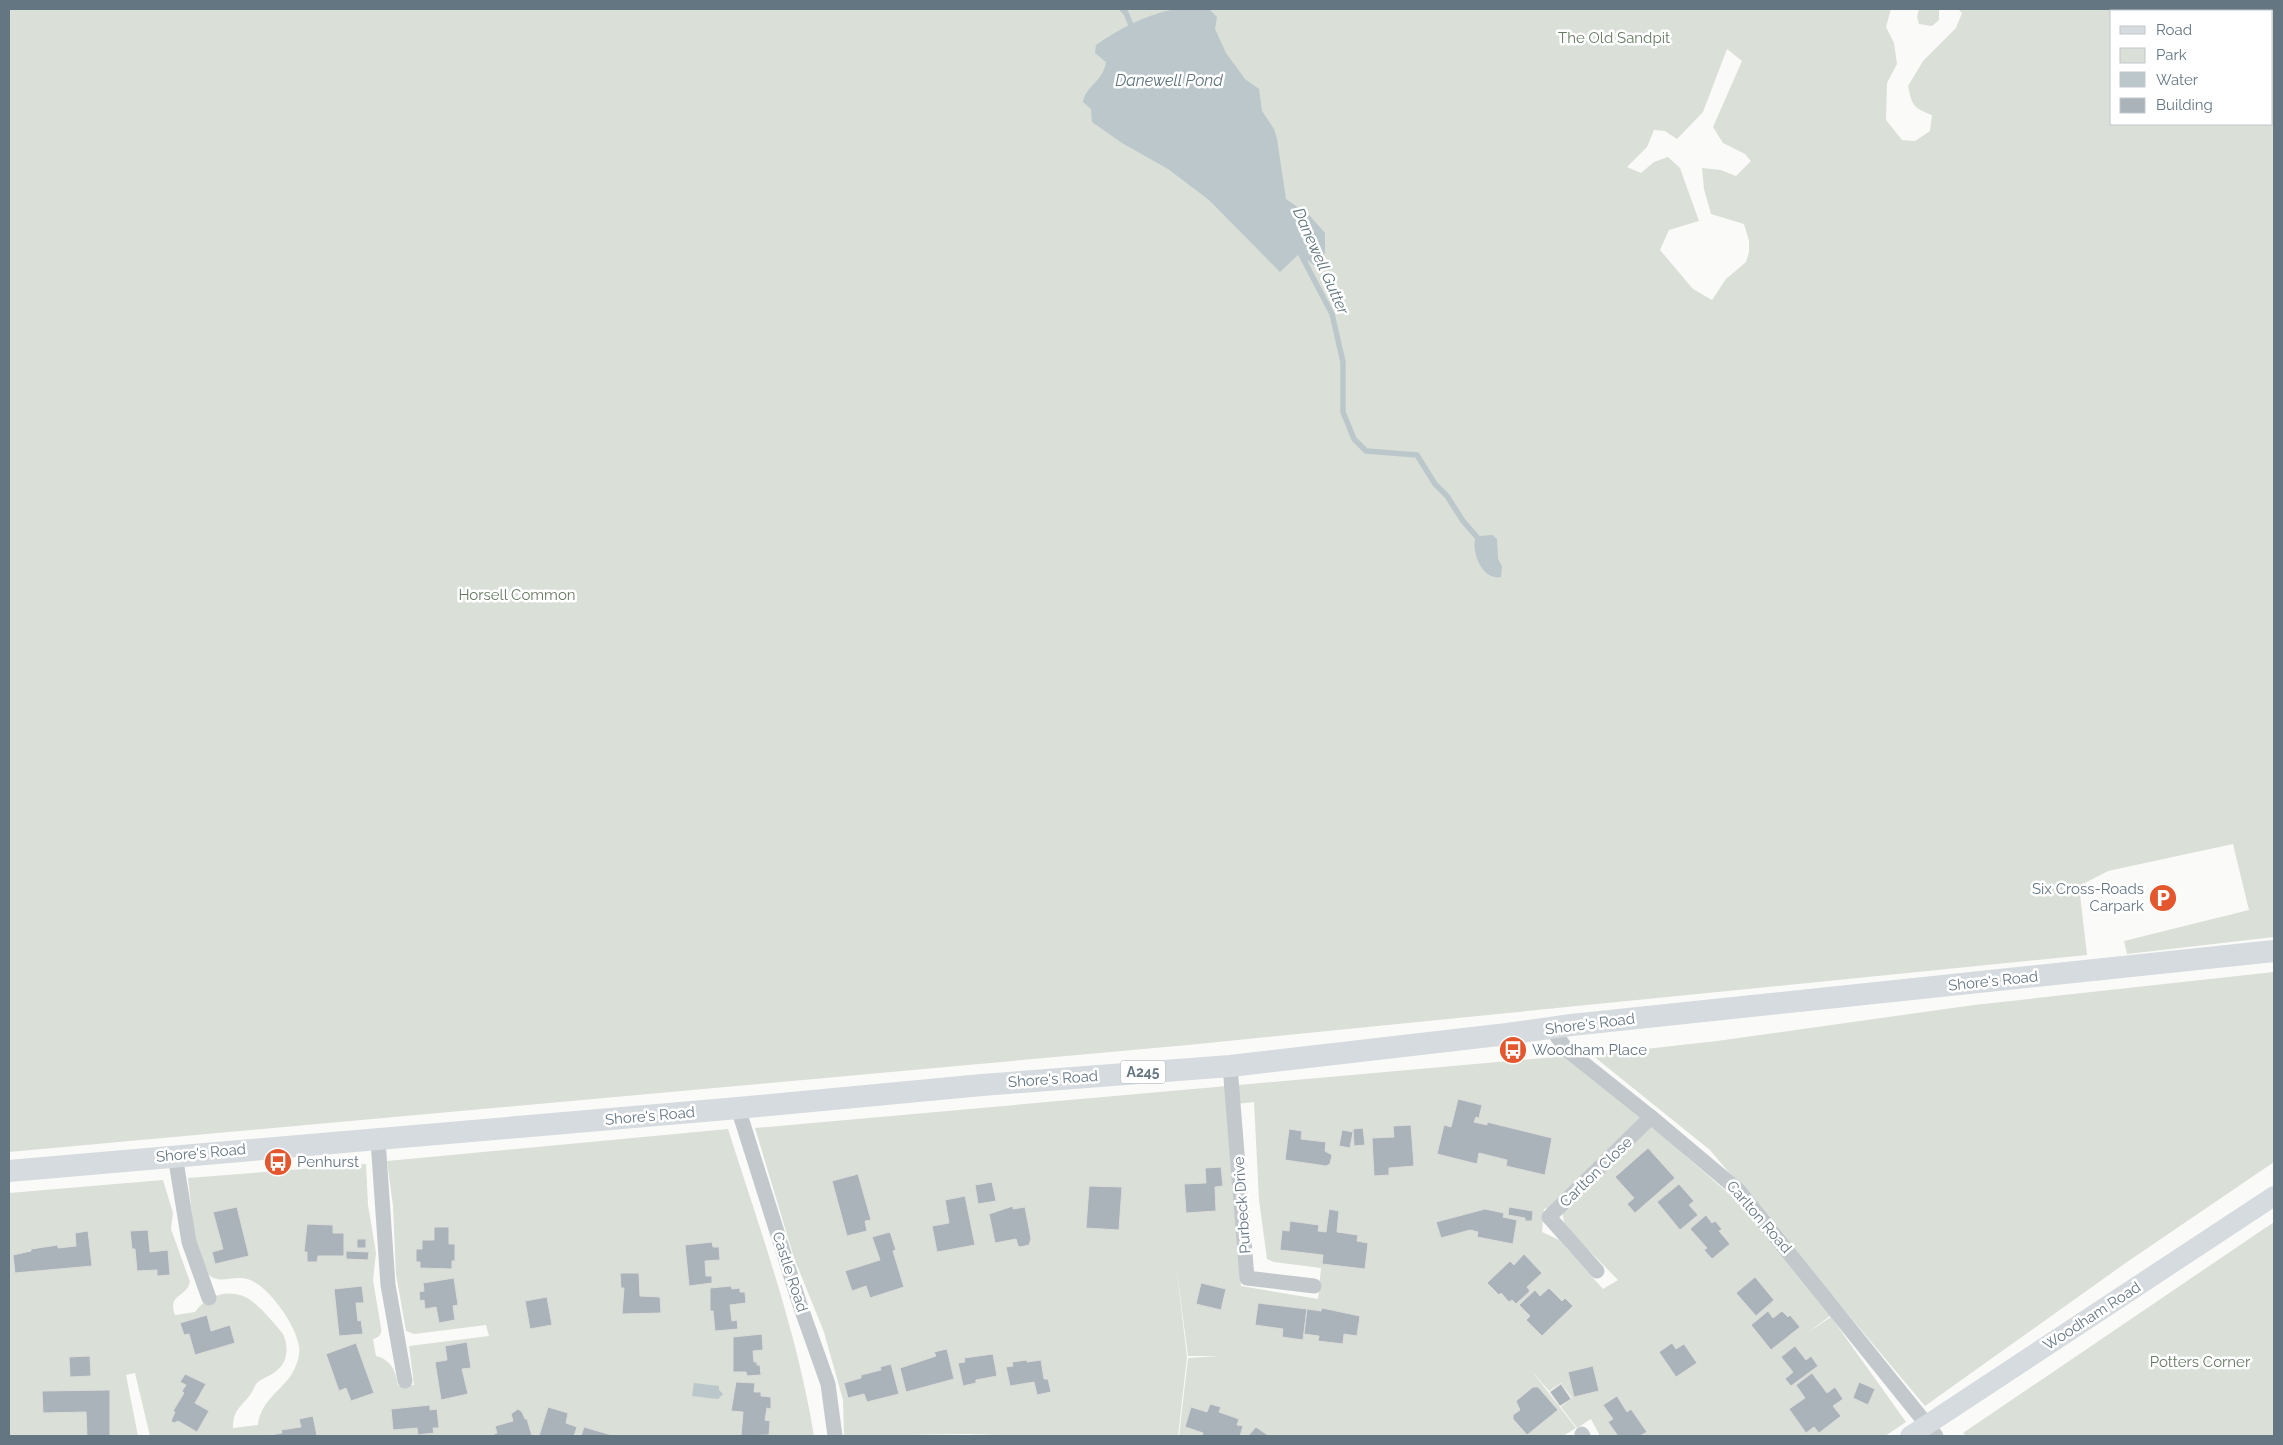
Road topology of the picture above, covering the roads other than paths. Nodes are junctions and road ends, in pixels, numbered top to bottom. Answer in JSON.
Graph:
{"nodes":[{"id":1,"x":2274,"y":951,"type":"edge"},
{"id":2,"x":1551,"y":1028,"type":"junction"},
{"id":3,"x":1230,"y":1066,"type":"junction"},
{"id":4,"x":738,"y":1108,"type":"junction"},
{"id":5,"x":1651,"y":1117,"type":"junction"},
{"id":6,"x":378,"y":1140,"type":"junction"},
{"id":7,"x":175,"y":1155,"type":"junction"},
{"id":8,"x":9,"y":1170,"type":"edge"},
{"id":9,"x":2274,"y":1196,"type":"edge"},
{"id":10,"x":1597,"y":1271,"type":"dead end"},
{"id":11,"x":1314,"y":1286,"type":"dead end"},
{"id":12,"x":208,"y":1298,"type":"dead end"},
{"id":13,"x":405,"y":1381,"type":"dead end"},
{"id":14,"x":1924,"y":1433,"type":"edge"},
{"id":15,"x":835,"y":1436,"type":"edge"}],
"edges":[{"from":1,"to":2,"type":"main road","name":"Shore's Road","number":"A245"},
{"from":2,"to":3,"type":"main road","name":"Shore's Road","number":"A245"},
{"from":2,"to":5,"type":"street","name":"Carlton Road"},
{"from":3,"to":4,"type":"main road","name":"Shore's Road","number":"A245"},
{"from":3,"to":11,"type":"street","name":"Purbeck Drive"},
{"from":4,"to":6,"type":"main road","name":"Shore's Road","number":"A245"},
{"from":4,"to":15,"type":"street","name":"Castle Road"},
{"from":5,"to":10,"type":"street","name":"Carlton Close"},
{"from":5,"to":14,"type":"street","name":"Carlton Road"},
{"from":6,"to":7,"type":"main road","name":"Shore's Road","number":"A245"},
{"from":6,"to":13,"type":"street"},
{"from":7,"to":8,"type":"main road","name":"Shore's Road","number":"A245"},
{"from":7,"to":12,"type":"street"},
{"from":9,"to":14,"type":"street","name":"Woodham Road"}]}
